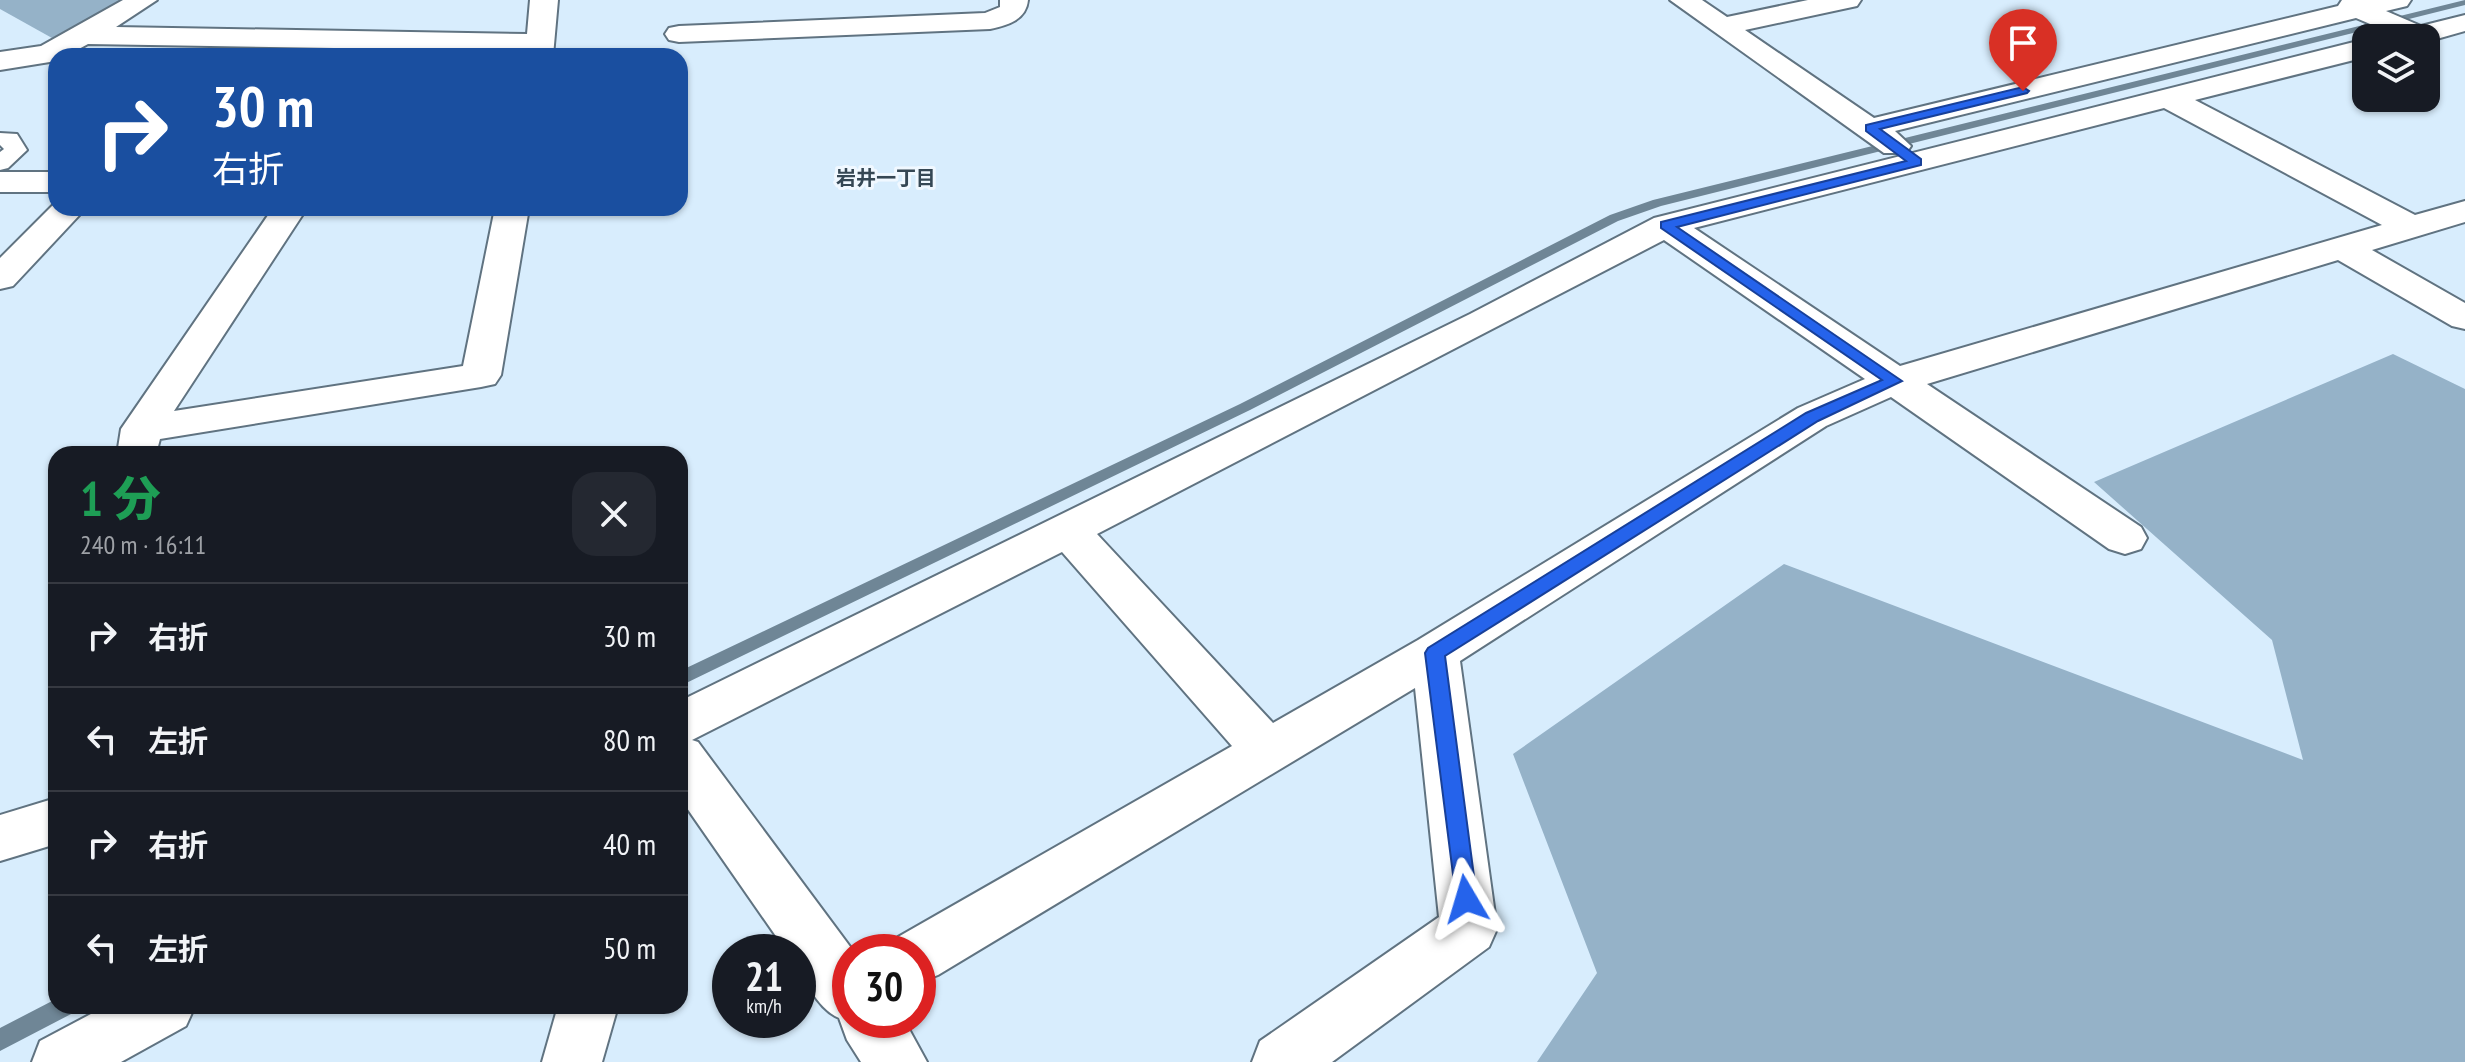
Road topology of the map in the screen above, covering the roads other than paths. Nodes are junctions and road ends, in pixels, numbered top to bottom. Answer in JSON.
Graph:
{"nodes":[{"id":1,"x":143,"y":0,"type":"edge"},
{"id":2,"x":544,"y":0,"type":"edge"},
{"id":3,"x":1014,"y":0,"type":"edge"},
{"id":4,"x":1684,"y":0,"type":"edge"},
{"id":5,"x":1847,"y":0,"type":"edge"},
{"id":6,"x":2368,"y":6,"type":"edge"},
{"id":7,"x":910,"y":13,"type":"edge"},
{"id":8,"x":2465,"y":23,"type":"edge"},
{"id":9,"x":2395,"y":24,"type":"edge"},
{"id":10,"x":1723,"y":26,"type":"junction"},
{"id":11,"x":2440,"y":28,"type":"edge"},
{"id":12,"x":679,"y":34,"type":"edge"},
{"id":13,"x":83,"y":35,"type":"junction"},
{"id":14,"x":64,"y":48,"type":"edge"},
{"id":15,"x":479,"y":48,"type":"edge"},
{"id":16,"x":540,"y":48,"type":"edge"},
{"id":17,"x":2352,"y":52,"type":"edge"},
{"id":18,"x":48,"y":56,"type":"edge"},
{"id":19,"x":0,"y":61,"type":"edge"},
{"id":20,"x":2168,"y":98,"type":"junction"},
{"id":21,"x":0,"y":139,"type":"edge"},
{"id":22,"x":1892,"y":144,"type":"junction"},
{"id":23,"x":0,"y":163,"type":"edge"},
{"id":24,"x":0,"y":182,"type":"edge"},
{"id":25,"x":48,"y":182,"type":"edge"},
{"id":26,"x":2465,"y":211,"type":"edge"},
{"id":27,"x":61,"y":216,"type":"edge"},
{"id":28,"x":285,"y":216,"type":"edge"},
{"id":29,"x":511,"y":216,"type":"edge"},
{"id":30,"x":1666,"y":225,"type":"junction"},
{"id":31,"x":2412,"y":227,"type":"junction"},
{"id":32,"x":2343,"y":248,"type":"junction"},
{"id":33,"x":0,"y":278,"type":"edge"},
{"id":34,"x":2465,"y":318,"type":"edge"},
{"id":35,"x":1894,"y":381,"type":"junction"},
{"id":36,"x":140,"y":442,"type":"edge"},
{"id":37,"x":1068,"y":530,"type":"junction"},
{"id":38,"x":2125,"y":538,"type":"dead end"},
{"id":39,"x":1435,"y":653,"type":"junction"},
{"id":40,"x":688,"y":720,"type":"edge"},
{"id":41,"x":1267,"y":750,"type":"junction"},
{"id":42,"x":688,"y":768,"type":"edge"},
{"id":43,"x":48,"y":823,"type":"edge"},
{"id":44,"x":0,"y":838,"type":"edge"},
{"id":45,"x":936,"y":945,"type":"edge"},
{"id":46,"x":832,"y":969,"type":"edge"},
{"id":47,"x":150,"y":1014,"type":"edge"},
{"id":48,"x":586,"y":1014,"type":"edge"},
{"id":49,"x":880,"y":1038,"type":"edge"},
{"id":50,"x":62,"y":1062,"type":"edge"},
{"id":51,"x":572,"y":1062,"type":"edge"},
{"id":52,"x":897,"y":1062,"type":"edge"},
{"id":53,"x":1282,"y":1062,"type":"edge"}],
"edges":[{"from":1,"to":13,"type":"street"},
{"from":2,"to":16,"type":"street"},
{"from":3,"to":7,"type":"street"},
{"from":4,"to":10,"type":"street"},
{"from":5,"to":10,"type":"street"},
{"from":6,"to":9,"type":"street"},
{"from":6,"to":22,"type":"street"},
{"from":7,"to":12,"type":"street"},
{"from":8,"to":11,"type":"street"},
{"from":10,"to":22,"type":"street"},
{"from":13,"to":14,"type":"street"},
{"from":13,"to":15,"type":"street"},
{"from":17,"to":20,"type":"street"},
{"from":18,"to":19,"type":"street"},
{"from":20,"to":22,"type":"street"},
{"from":20,"to":31,"type":"street"},
{"from":21,"to":23,"type":"lane"},
{"from":22,"to":30,"type":"street"},
{"from":24,"to":25,"type":"street"},
{"from":26,"to":31,"type":"street"},
{"from":27,"to":33,"type":"street"},
{"from":28,"to":36,"type":"street"},
{"from":29,"to":36,"type":"street"},
{"from":30,"to":35,"type":"street"},
{"from":30,"to":37,"type":"street"},
{"from":31,"to":32,"type":"street"},
{"from":32,"to":34,"type":"street"},
{"from":32,"to":35,"type":"street"},
{"from":35,"to":38,"type":"street"},
{"from":35,"to":39,"type":"street"},
{"from":37,"to":40,"type":"street"},
{"from":37,"to":41,"type":"street"},
{"from":39,"to":41,"type":"street"},
{"from":39,"to":53,"type":"street"},
{"from":41,"to":45,"type":"street"},
{"from":42,"to":46,"type":"street"},
{"from":43,"to":44,"type":"street"},
{"from":47,"to":50,"type":"street"},
{"from":48,"to":51,"type":"street"},
{"from":49,"to":52,"type":"street"}]}
